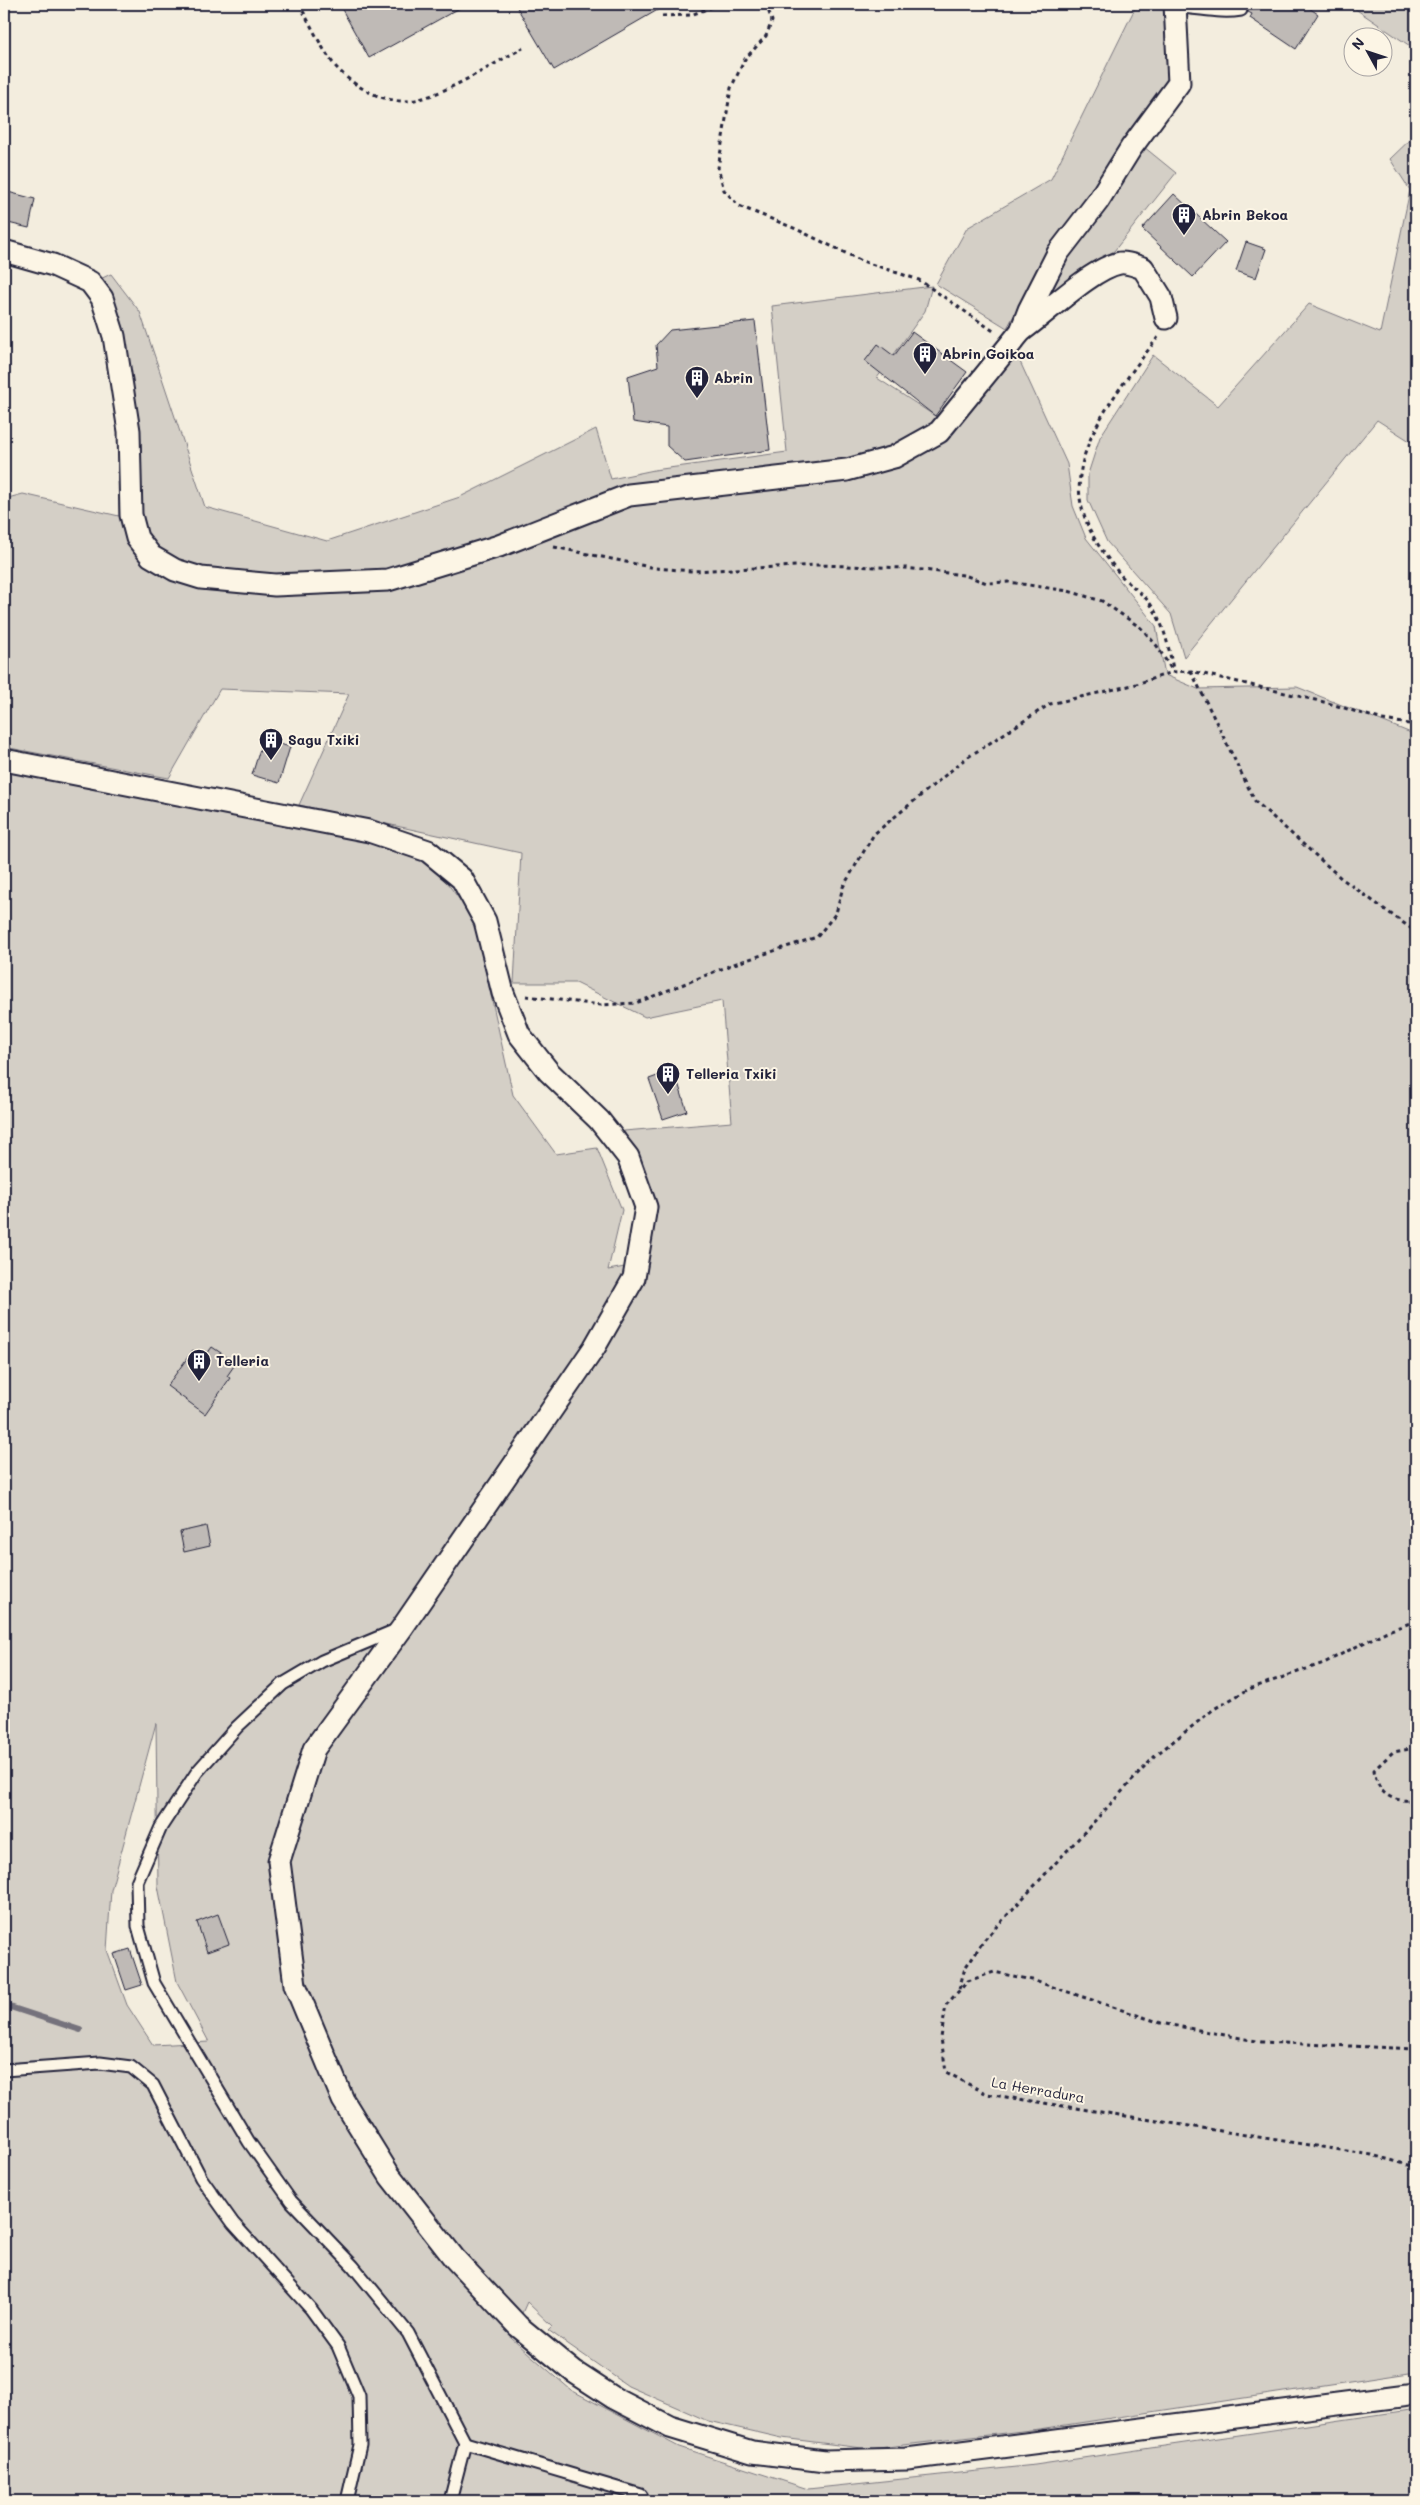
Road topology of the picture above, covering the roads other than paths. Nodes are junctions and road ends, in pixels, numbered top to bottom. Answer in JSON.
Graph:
{"nodes":[{"id":1,"x":1175,"y":6,"type":"edge"},
{"id":2,"x":1241,"y":10,"type":"dead end"},
{"id":3,"x":4,"y":251,"type":"edge"},
{"id":4,"x":1166,"y":318,"type":"road end"},
{"id":5,"x":1016,"y":337,"type":"junction"},
{"id":6,"x":4,"y":760,"type":"edge"},
{"id":7,"x":402,"y":1628,"type":"junction"},
{"id":8,"x":4,"y":2070,"type":"edge"},
{"id":9,"x":1416,"y":2394,"type":"edge"},
{"id":10,"x":465,"y":2443,"type":"junction"},
{"id":11,"x":347,"y":2501,"type":"edge"},
{"id":12,"x":450,"y":2501,"type":"edge"},
{"id":13,"x":644,"y":2501,"type":"edge"}],
"edges":[{"from":1,"to":2,"type":"lane"},
{"from":1,"to":5,"type":"street"},
{"from":3,"to":5,"type":"street"},
{"from":4,"to":5,"type":"street"},
{"from":6,"to":7,"type":"street"},
{"from":7,"to":9,"type":"street"},
{"from":7,"to":10,"type":"lane"},
{"from":8,"to":11,"type":"lane"},
{"from":10,"to":12,"type":"lane"},
{"from":10,"to":13,"type":"lane"}]}
